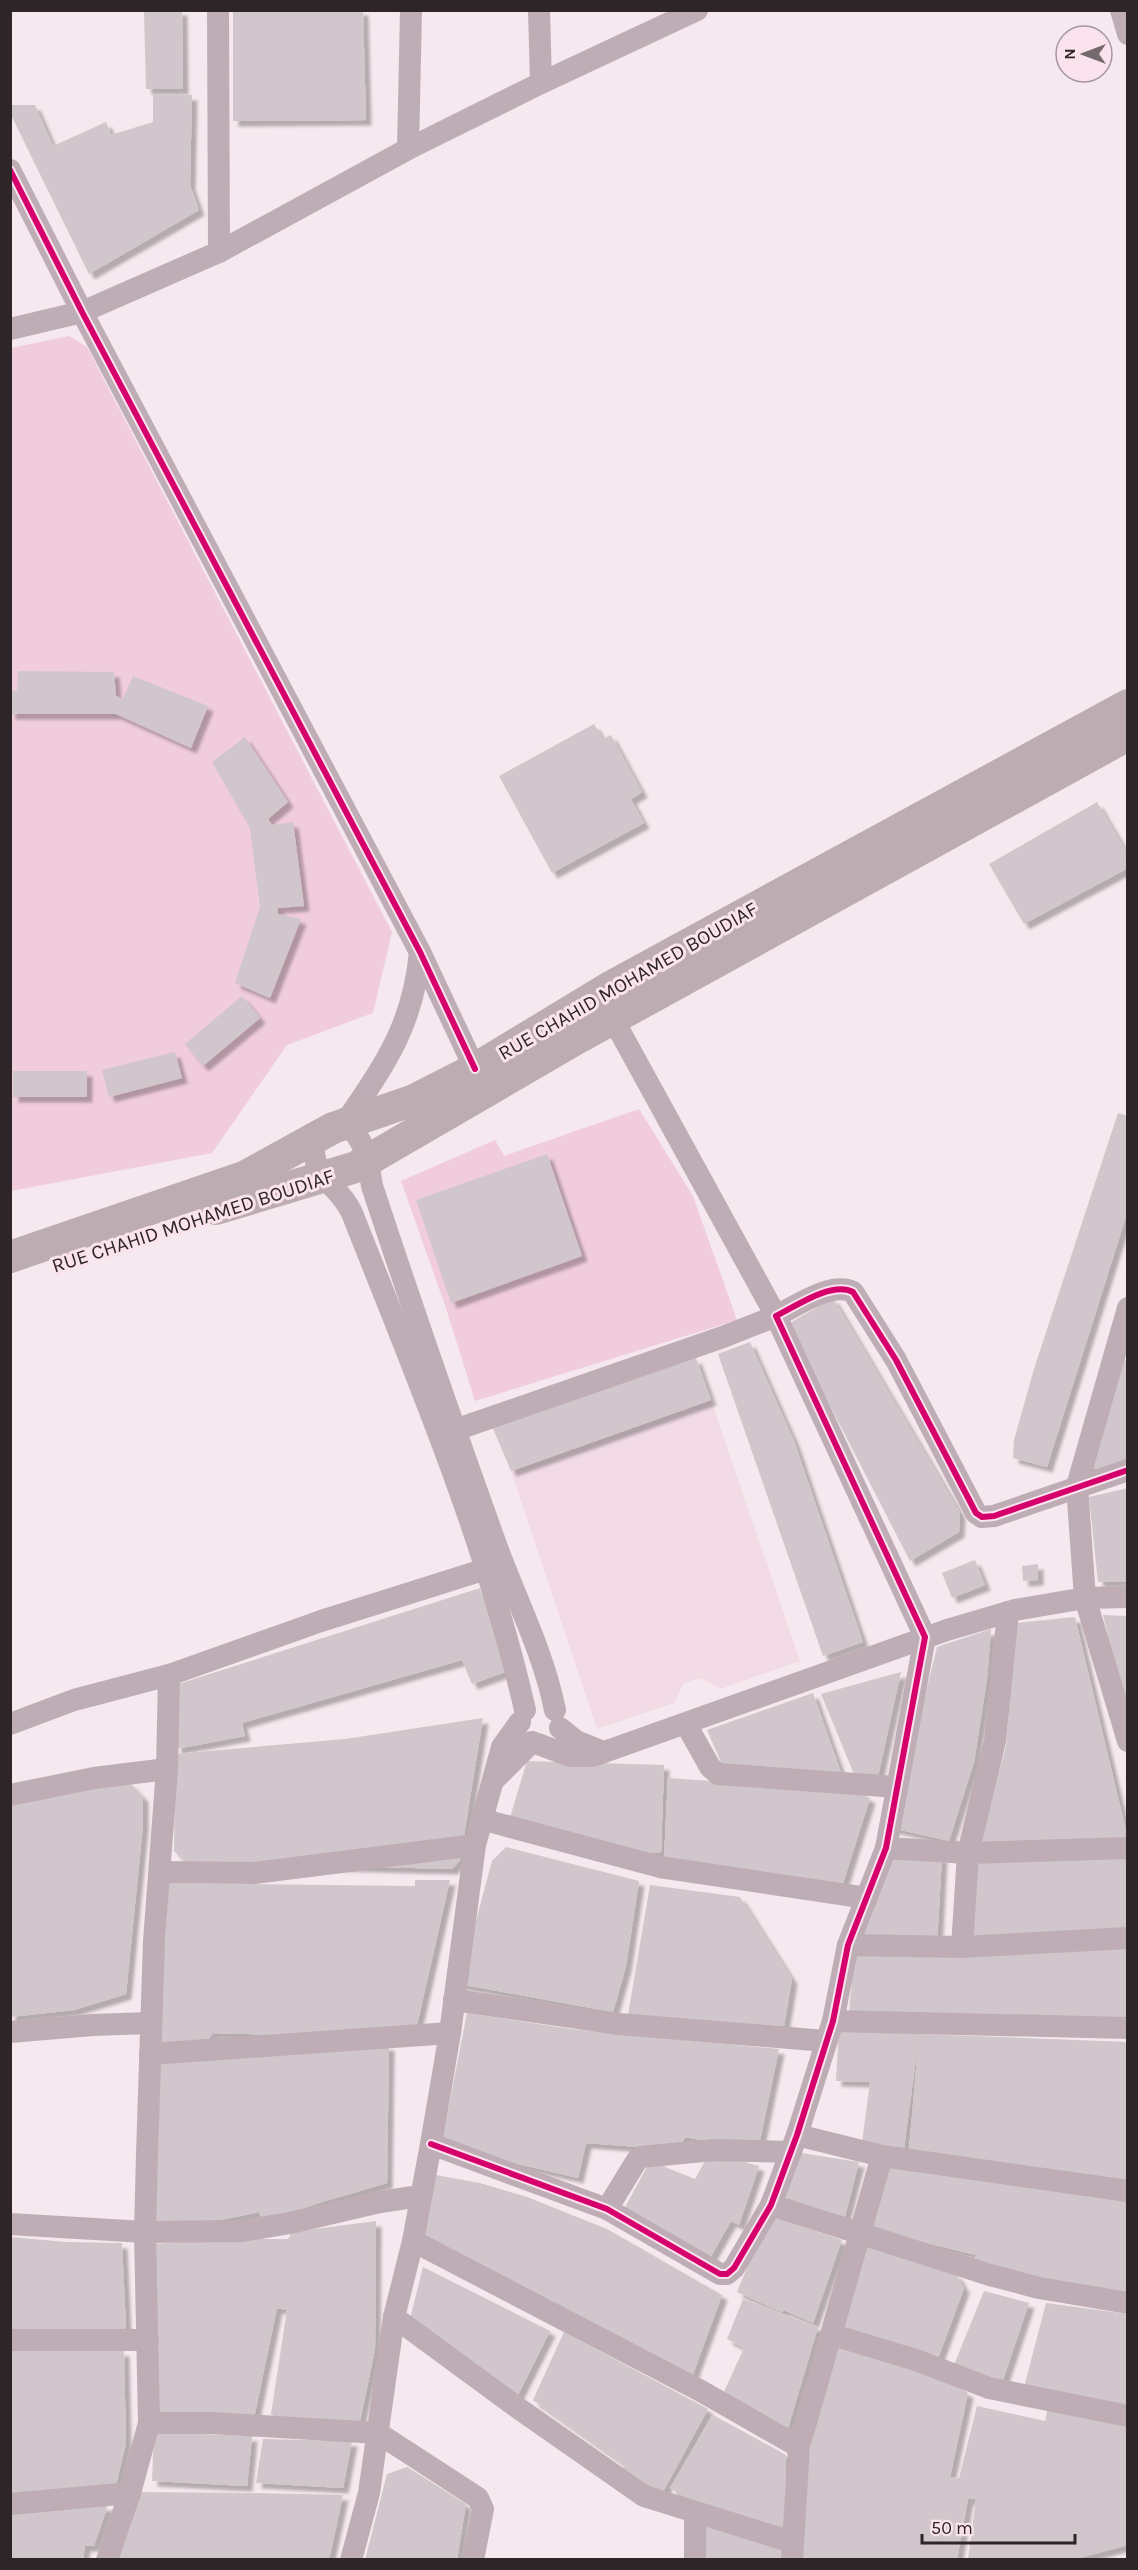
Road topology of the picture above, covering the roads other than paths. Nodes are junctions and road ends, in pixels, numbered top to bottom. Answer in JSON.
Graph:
{"nodes":[{"id":1,"x":218,"y":10,"type":"edge"},
{"id":2,"x":411,"y":10,"type":"edge"},
{"id":3,"x":696,"y":10,"type":"edge"},
{"id":4,"x":1120,"y":10,"type":"edge"},
{"id":5,"x":542,"y":12,"type":"edge"},
{"id":6,"x":1128,"y":34,"type":"edge"},
{"id":7,"x":541,"y":83,"type":"junction"},
{"id":8,"x":408,"y":149,"type":"junction"},
{"id":9,"x":10,"y":170,"type":"edge"},
{"id":10,"x":219,"y":252,"type":"junction"},
{"id":11,"x":82,"y":312,"type":"junction"},
{"id":12,"x":10,"y":329,"type":"edge"},
{"id":13,"x":1128,"y":705,"type":"edge"},
{"id":14,"x":1128,"y":735,"type":"edge"},
{"id":15,"x":420,"y":952,"type":"junction"},
{"id":16,"x":613,"y":1019,"type":"junction"},
{"id":17,"x":475,"y":1069,"type":"junction"},
{"id":18,"x":345,"y":1123,"type":"junction"},
{"id":19,"x":313,"y":1139,"type":"junction"},
{"id":20,"x":368,"y":1161,"type":"junction"},
{"id":21,"x":324,"y":1179,"type":"junction"},
{"id":22,"x":10,"y":1257,"type":"edge"},
{"id":23,"x":10,"y":1280,"type":"edge"},
{"id":24,"x":1128,"y":1308,"type":"edge"},
{"id":25,"x":776,"y":1316,"type":"junction"},
{"id":26,"x":454,"y":1430,"type":"junction"},
{"id":27,"x":1128,"y":1470,"type":"edge"},
{"id":28,"x":1077,"y":1486,"type":"junction"},
{"id":29,"x":486,"y":1569,"type":"junction"},
{"id":30,"x":1128,"y":1597,"type":"edge"},
{"id":31,"x":1085,"y":1598,"type":"junction"},
{"id":32,"x":1008,"y":1612,"type":"junction"},
{"id":33,"x":925,"y":1637,"type":"junction"},
{"id":34,"x":169,"y":1675,"type":"junction"},
{"id":35,"x":522,"y":1716,"type":"junction"},
{"id":36,"x":557,"y":1719,"type":"junction"},
{"id":37,"x":10,"y":1724,"type":"edge"},
{"id":38,"x":686,"y":1724,"type":"junction"},
{"id":39,"x":1128,"y":1740,"type":"edge"},
{"id":40,"x":535,"y":1743,"type":"junction"},
{"id":41,"x":604,"y":1753,"type":"junction"},
{"id":42,"x":167,"y":1769,"type":"junction"},
{"id":43,"x":495,"y":1779,"type":"junction"},
{"id":44,"x":897,"y":1787,"type":"junction"},
{"id":45,"x":10,"y":1795,"type":"edge"},
{"id":46,"x":481,"y":1819,"type":"junction"},
{"id":47,"x":475,"y":1845,"type":"junction"},
{"id":48,"x":886,"y":1848,"type":"junction"},
{"id":49,"x":1128,"y":1848,"type":"edge"},
{"id":50,"x":968,"y":1853,"type":"junction"},
{"id":51,"x":160,"y":1872,"type":"junction"},
{"id":52,"x":867,"y":1898,"type":"junction"},
{"id":53,"x":1128,"y":1938,"type":"edge"},
{"id":54,"x":848,"y":1945,"type":"junction"},
{"id":55,"x":962,"y":1947,"type":"junction"},
{"id":56,"x":454,"y":2000,"type":"junction"},
{"id":57,"x":150,"y":2023,"type":"junction"},
{"id":58,"x":1128,"y":2028,"type":"edge"},
{"id":59,"x":830,"y":2031,"type":"junction"},
{"id":60,"x":10,"y":2032,"type":"edge"},
{"id":61,"x":450,"y":2033,"type":"junction"},
{"id":62,"x":150,"y":2055,"type":"junction"},
{"id":63,"x":794,"y":2143,"type":"junction"},
{"id":64,"x":432,"y":2144,"type":"junction"},
{"id":65,"x":882,"y":2156,"type":"junction"},
{"id":66,"x":1128,"y":2191,"type":"edge"},
{"id":67,"x":420,"y":2196,"type":"junction"},
{"id":68,"x":771,"y":2205,"type":"junction"},
{"id":69,"x":607,"y":2210,"type":"junction"},
{"id":70,"x":10,"y":2224,"type":"edge"},
{"id":71,"x":145,"y":2232,"type":"junction"},
{"id":72,"x":860,"y":2235,"type":"junction"},
{"id":73,"x":412,"y":2241,"type":"junction"},
{"id":74,"x":1128,"y":2302,"type":"edge"},
{"id":75,"x":394,"y":2317,"type":"junction"},
{"id":76,"x":833,"y":2335,"type":"junction"},
{"id":77,"x":10,"y":2340,"type":"edge"},
{"id":78,"x":148,"y":2340,"type":"junction"},
{"id":79,"x":1128,"y":2416,"type":"edge"},
{"id":80,"x":149,"y":2423,"type":"junction"},
{"id":81,"x":378,"y":2433,"type":"junction"},
{"id":82,"x":800,"y":2448,"type":"junction"},
{"id":83,"x":130,"y":2493,"type":"junction"},
{"id":84,"x":10,"y":2504,"type":"edge"},
{"id":85,"x":695,"y":2513,"type":"junction"},
{"id":86,"x":792,"y":2551,"type":"edge"},
{"id":87,"x":107,"y":2559,"type":"edge"},
{"id":88,"x":351,"y":2559,"type":"edge"},
{"id":89,"x":473,"y":2559,"type":"edge"},
{"id":90,"x":695,"y":2559,"type":"edge"}],
"edges":[{"from":1,"to":10,"type":"street"},
{"from":2,"to":8,"type":"street"},
{"from":3,"to":7,"type":"street"},
{"from":4,"to":6,"type":"street"},
{"from":5,"to":7,"type":"street"},
{"from":7,"to":8,"type":"street"},
{"from":8,"to":10,"type":"street"},
{"from":9,"to":11,"type":"street"},
{"from":10,"to":11,"type":"street"},
{"from":11,"to":12,"type":"street"},
{"from":11,"to":15,"type":"street"},
{"from":13,"to":17,"type":"main road","name":"RUE CHAHID MOHAMED BOUDIAF"},
{"from":14,"to":16,"type":"main road","name":"RUE CHAHID MOHAMED BOUDIAF"},
{"from":15,"to":17,"type":"street"},
{"from":15,"to":18,"type":"street"},
{"from":16,"to":20,"type":"main road","name":"RUE CHAHID MOHAMED BOUDIAF"},
{"from":16,"to":25,"type":"street"},
{"from":17,"to":18,"type":"main road","name":"RUE CHAHID MOHAMED BOUDIAF"},
{"from":18,"to":19,"type":"main road","name":"RUE CHAHID MOHAMED BOUDIAF"},
{"from":18,"to":20,"type":"street"},
{"from":19,"to":21,"type":"street"},
{"from":19,"to":22,"type":"main road","name":"RUE CHAHID MOHAMED BOUDIAF"},
{"from":20,"to":21,"type":"main road","name":"RUE CHAHID MOHAMED BOUDIAF"},
{"from":20,"to":26,"type":"street"},
{"from":21,"to":23,"type":"main road","name":"RUE CHAHID MOHAMED BOUDIAF"},
{"from":21,"to":29,"type":"street"},
{"from":24,"to":28,"type":"street"},
{"from":25,"to":26,"type":"street"},
{"from":25,"to":28,"type":"street"},
{"from":25,"to":33,"type":"street"},
{"from":26,"to":36,"type":"street"},
{"from":27,"to":28,"type":"street"},
{"from":28,"to":31,"type":"street"},
{"from":29,"to":34,"type":"street"},
{"from":29,"to":35,"type":"street"},
{"from":30,"to":31,"type":"street"},
{"from":31,"to":32,"type":"street"},
{"from":31,"to":39,"type":"street"},
{"from":32,"to":33,"type":"street"},
{"from":32,"to":50,"type":"street"},
{"from":33,"to":38,"type":"street"},
{"from":33,"to":44,"type":"street"},
{"from":34,"to":37,"type":"street"},
{"from":34,"to":42,"type":"street"},
{"from":35,"to":36,"type":"street"},
{"from":35,"to":40,"type":"street"},
{"from":35,"to":43,"type":"street"},
{"from":36,"to":40,"type":"street"},
{"from":36,"to":41,"type":"street"},
{"from":38,"to":41,"type":"street"},
{"from":38,"to":44,"type":"street"},
{"from":40,"to":41,"type":"street"},
{"from":40,"to":43,"type":"street"},
{"from":42,"to":45,"type":"street"},
{"from":42,"to":51,"type":"street"},
{"from":43,"to":46,"type":"street"},
{"from":44,"to":48,"type":"street"},
{"from":46,"to":47,"type":"street"},
{"from":46,"to":52,"type":"street"},
{"from":47,"to":51,"type":"street"},
{"from":47,"to":56,"type":"street"},
{"from":48,"to":50,"type":"street"},
{"from":48,"to":52,"type":"street"},
{"from":49,"to":50,"type":"street"},
{"from":50,"to":55,"type":"street"},
{"from":51,"to":57,"type":"street"},
{"from":52,"to":54,"type":"street"},
{"from":53,"to":55,"type":"street"},
{"from":54,"to":55,"type":"street"},
{"from":54,"to":59,"type":"street"},
{"from":56,"to":59,"type":"street"},
{"from":56,"to":61,"type":"street"},
{"from":57,"to":60,"type":"street"},
{"from":57,"to":62,"type":"street"},
{"from":58,"to":59,"type":"street"},
{"from":59,"to":63,"type":"street"},
{"from":61,"to":62,"type":"street"},
{"from":61,"to":64,"type":"street"},
{"from":62,"to":71,"type":"street"},
{"from":63,"to":65,"type":"street"},
{"from":63,"to":68,"type":"street"},
{"from":63,"to":69,"type":"street"},
{"from":64,"to":67,"type":"street"},
{"from":64,"to":69,"type":"street"},
{"from":65,"to":66,"type":"street"},
{"from":65,"to":72,"type":"street"},
{"from":67,"to":71,"type":"street"},
{"from":67,"to":73,"type":"street"},
{"from":68,"to":69,"type":"street"},
{"from":68,"to":72,"type":"street"},
{"from":70,"to":71,"type":"street"},
{"from":71,"to":78,"type":"street"},
{"from":72,"to":74,"type":"street"},
{"from":72,"to":76,"type":"street"},
{"from":73,"to":75,"type":"street"},
{"from":73,"to":82,"type":"street"},
{"from":75,"to":81,"type":"street"},
{"from":75,"to":85,"type":"street"},
{"from":76,"to":79,"type":"street"},
{"from":76,"to":82,"type":"street"},
{"from":77,"to":78,"type":"street"},
{"from":78,"to":80,"type":"street"},
{"from":80,"to":81,"type":"street"},
{"from":80,"to":83,"type":"street"},
{"from":81,"to":88,"type":"street"},
{"from":81,"to":89,"type":"street"},
{"from":82,"to":86,"type":"street"},
{"from":83,"to":84,"type":"street"},
{"from":83,"to":87,"type":"street"},
{"from":85,"to":86,"type":"street"},
{"from":85,"to":90,"type":"street"}]}
